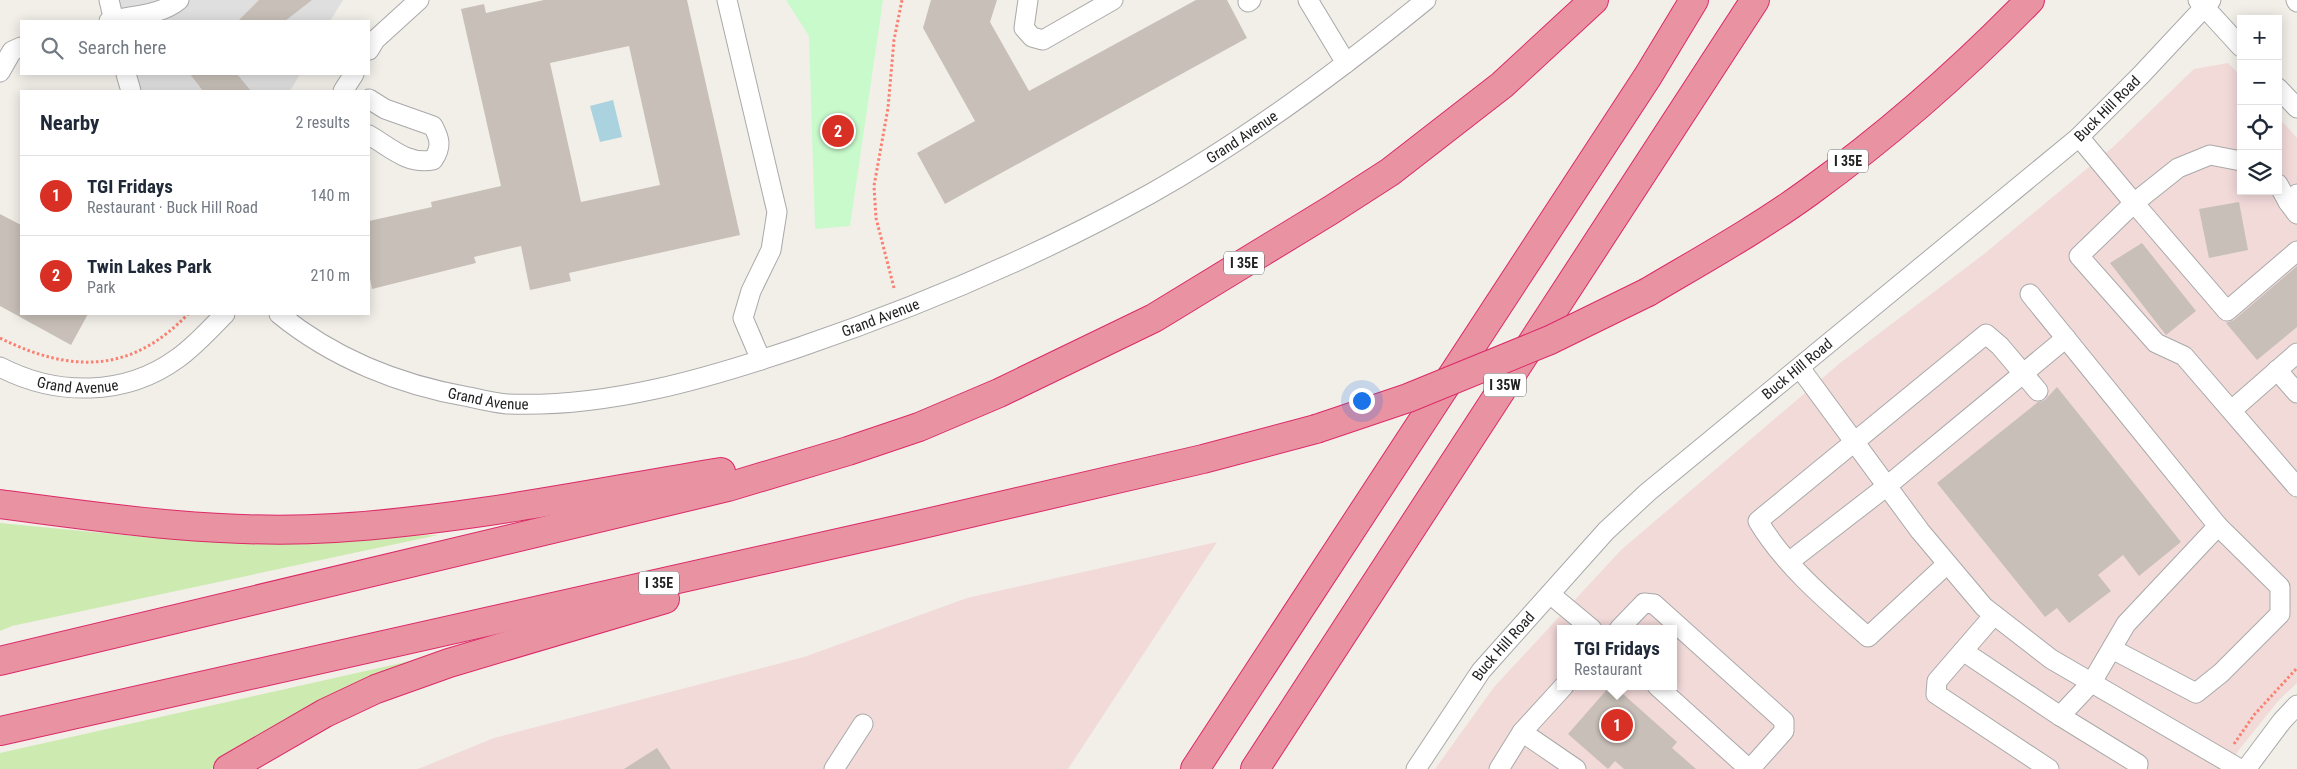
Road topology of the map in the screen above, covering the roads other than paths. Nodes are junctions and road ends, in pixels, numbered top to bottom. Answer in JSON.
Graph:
{"nodes":[{"id":1,"x":109,"y":0,"type":"edge"},
{"id":2,"x":179,"y":0,"type":"edge"},
{"id":3,"x":419,"y":0,"type":"edge"},
{"id":4,"x":727,"y":0,"type":"edge"},
{"id":5,"x":1028,"y":0,"type":"edge"},
{"id":6,"x":1113,"y":0,"type":"edge"},
{"id":7,"x":1308,"y":0,"type":"edge"},
{"id":8,"x":1426,"y":0,"type":"edge"},
{"id":9,"x":1594,"y":0,"type":"edge"},
{"id":10,"x":1694,"y":0,"type":"edge"},
{"id":11,"x":1755,"y":0,"type":"edge"},
{"id":12,"x":2028,"y":1,"type":"edge"},
{"id":13,"x":2205,"y":2,"type":"edge"},
{"id":14,"x":112,"y":20,"type":"edge"},
{"id":15,"x":118,"y":20,"type":"edge"},
{"id":16,"x":2237,"y":42,"type":"edge"},
{"id":17,"x":20,"y":47,"type":"edge"},
{"id":18,"x":370,"y":48,"type":"edge"},
{"id":19,"x":1346,"y":63,"type":"junction"},
{"id":20,"x":0,"y":72,"type":"edge"},
{"id":21,"x":126,"y":75,"type":"edge"},
{"id":22,"x":131,"y":90,"type":"edge"},
{"id":23,"x":2282,"y":92,"type":"edge"},
{"id":24,"x":370,"y":99,"type":"edge"},
{"id":25,"x":2297,"y":108,"type":"edge"},
{"id":26,"x":370,"y":136,"type":"edge"},
{"id":27,"x":2078,"y":137,"type":"junction"},
{"id":28,"x":2237,"y":160,"type":"edge"},
{"id":29,"x":2282,"y":189,"type":"edge"},
{"id":30,"x":2134,"y":203,"type":"junction"},
{"id":31,"x":2294,"y":203,"type":"edge"},
{"id":32,"x":2297,"y":251,"type":"edge"},
{"id":33,"x":2030,"y":294,"type":"dead end"},
{"id":34,"x":224,"y":315,"type":"edge"},
{"id":35,"x":280,"y":315,"type":"edge"},
{"id":36,"x":2066,"y":338,"type":"junction"},
{"id":37,"x":2297,"y":354,"type":"edge"},
{"id":38,"x":761,"y":360,"type":"junction"},
{"id":39,"x":0,"y":367,"type":"edge"},
{"id":40,"x":1800,"y":368,"type":"junction"},
{"id":41,"x":2277,"y":370,"type":"junction"},
{"id":42,"x":2024,"y":374,"type":"junction"},
{"id":43,"x":2038,"y":391,"type":"dead end"},
{"id":44,"x":2297,"y":393,"type":"edge"},
{"id":45,"x":2232,"y":410,"type":"junction"},
{"id":46,"x":1854,"y":441,"type":"junction"},
{"id":47,"x":848,"y":451,"type":"junction"},
{"id":48,"x":1887,"y":486,"type":"junction"},
{"id":49,"x":2297,"y":488,"type":"edge"},
{"id":50,"x":0,"y":504,"type":"edge"},
{"id":51,"x":2218,"y":526,"type":"junction"},
{"id":52,"x":901,"y":529,"type":"junction"},
{"id":53,"x":1790,"y":561,"type":"junction"},
{"id":54,"x":1948,"y":564,"type":"junction"},
{"id":55,"x":1550,"y":594,"type":"junction"},
{"id":56,"x":1994,"y":615,"type":"junction"},
{"id":57,"x":1587,"y":625,"type":"edge"},
{"id":58,"x":1623,"y":625,"type":"edge"},
{"id":59,"x":2112,"y":649,"type":"junction"},
{"id":60,"x":1963,"y":651,"type":"junction"},
{"id":61,"x":0,"y":661,"type":"edge"},
{"id":62,"x":2092,"y":682,"type":"junction"},
{"id":63,"x":1560,"y":690,"type":"edge"},
{"id":64,"x":1661,"y":690,"type":"edge"},
{"id":65,"x":2297,"y":705,"type":"edge"},
{"id":66,"x":2060,"y":716,"type":"junction"},
{"id":67,"x":863,"y":724,"type":"dead end"},
{"id":68,"x":0,"y":731,"type":"edge"},
{"id":69,"x":1522,"y":732,"type":"junction"},
{"id":70,"x":228,"y":769,"type":"edge"},
{"id":71,"x":834,"y":769,"type":"edge"},
{"id":72,"x":1195,"y":769,"type":"edge"},
{"id":73,"x":1255,"y":769,"type":"edge"},
{"id":74,"x":1416,"y":769,"type":"edge"},
{"id":75,"x":1499,"y":769,"type":"edge"},
{"id":76,"x":1576,"y":769,"type":"edge"},
{"id":77,"x":1750,"y":769,"type":"edge"},
{"id":78,"x":2049,"y":769,"type":"edge"},
{"id":79,"x":2136,"y":769,"type":"edge"},
{"id":80,"x":2240,"y":769,"type":"edge"},
{"id":81,"x":2246,"y":769,"type":"edge"}],
"edges":[{"from":1,"to":14,"type":"street"},
{"from":2,"to":15,"type":"street"},
{"from":3,"to":18,"type":"street"},
{"from":4,"to":38,"type":"street"},
{"from":5,"to":6,"type":"street"},
{"from":7,"to":19,"type":"street"},
{"from":8,"to":19,"type":"street","name":"Grand Avenue"},
{"from":9,"to":47,"type":"highway","number":"I 35E"},
{"from":10,"to":72,"type":"highway"},
{"from":11,"to":73,"type":"highway","number":"I 35W"},
{"from":12,"to":52,"type":"highway","number":"I 35E","bridge":true},
{"from":13,"to":16,"type":"street"},
{"from":13,"to":27,"type":"street","name":"Buck Hill Road"},
{"from":17,"to":20,"type":"street"},
{"from":19,"to":38,"type":"street","name":"Grand Avenue"},
{"from":21,"to":22,"type":"street"},
{"from":23,"to":25,"type":"street"},
{"from":24,"to":26,"type":"street"},
{"from":27,"to":30,"type":"street"},
{"from":27,"to":40,"type":"street","name":"Buck Hill Road"},
{"from":28,"to":30,"type":"street"},
{"from":29,"to":31,"type":"street"},
{"from":30,"to":32,"type":"street"},
{"from":30,"to":45,"type":"street"},
{"from":33,"to":36,"type":"street"},
{"from":34,"to":39,"type":"street","name":"Grand Avenue"},
{"from":35,"to":38,"type":"street","name":"Grand Avenue"},
{"from":36,"to":42,"type":"street"},
{"from":36,"to":51,"type":"street"},
{"from":37,"to":41,"type":"street"},
{"from":40,"to":46,"type":"street"},
{"from":40,"to":55,"type":"street","name":"Buck Hill Road"},
{"from":41,"to":44,"type":"street"},
{"from":41,"to":45,"type":"street"},
{"from":42,"to":43,"type":"street"},
{"from":42,"to":46,"type":"street"},
{"from":42,"to":48,"type":"street"},
{"from":45,"to":49,"type":"street"},
{"from":46,"to":48,"type":"street"},
{"from":46,"to":53,"type":"street"},
{"from":47,"to":50,"type":"highway"},
{"from":47,"to":61,"type":"highway","number":"I 35E"},
{"from":48,"to":53,"type":"street"},
{"from":48,"to":54,"type":"street"},
{"from":51,"to":59,"type":"street"},
{"from":51,"to":59,"type":"street"},
{"from":52,"to":68,"type":"highway","number":"I 35E"},
{"from":52,"to":70,"type":"highway"},
{"from":53,"to":54,"type":"street"},
{"from":54,"to":56,"type":"street"},
{"from":55,"to":57,"type":"street"},
{"from":55,"to":74,"type":"street","name":"Buck Hill Road"},
{"from":56,"to":60,"type":"street"},
{"from":56,"to":62,"type":"street"},
{"from":58,"to":77,"type":"street"},
{"from":59,"to":62,"type":"street"},
{"from":60,"to":66,"type":"street"},
{"from":60,"to":78,"type":"street"},
{"from":62,"to":66,"type":"street"},
{"from":62,"to":80,"type":"street"},
{"from":63,"to":69,"type":"street"},
{"from":64,"to":77,"type":"street"},
{"from":65,"to":81,"type":"street"},
{"from":66,"to":79,"type":"street"},
{"from":67,"to":71,"type":"street"},
{"from":69,"to":75,"type":"street"},
{"from":69,"to":76,"type":"street"}]}
